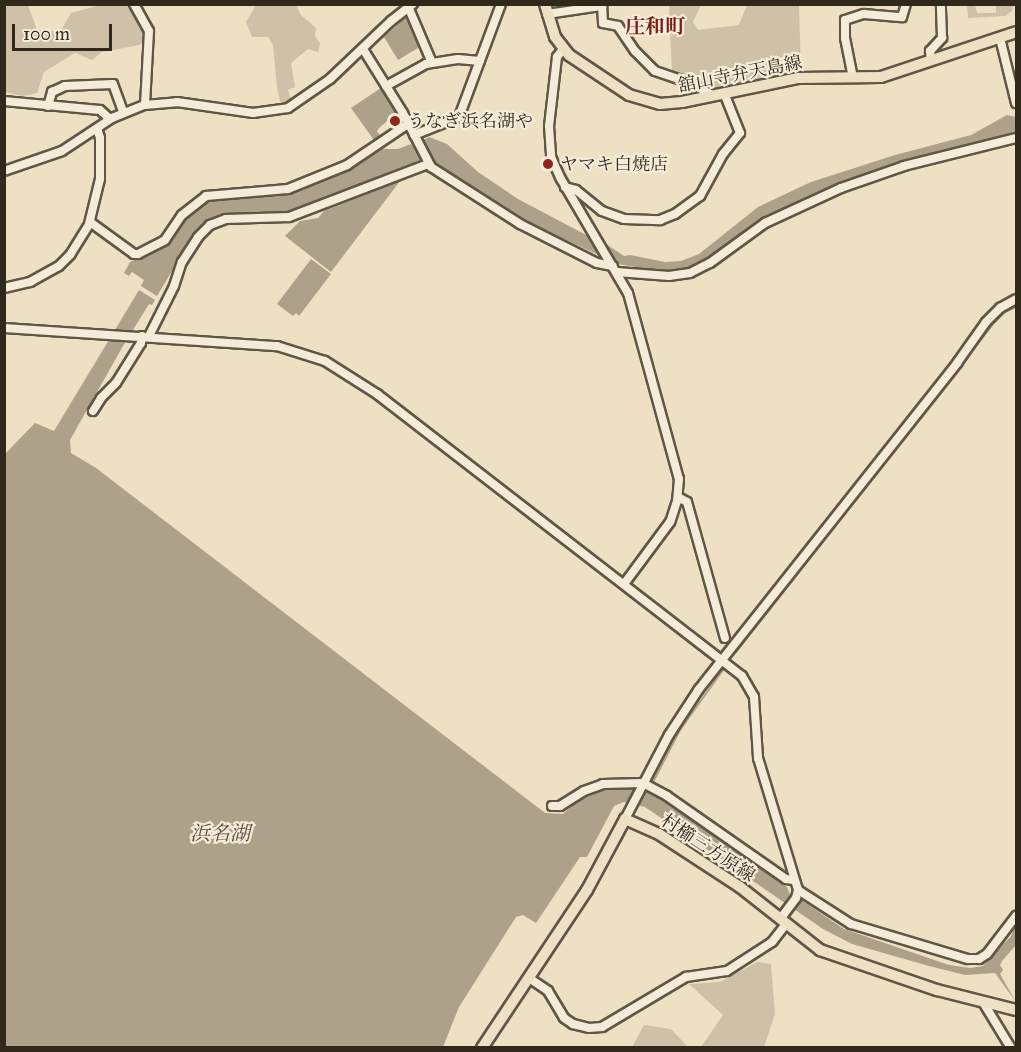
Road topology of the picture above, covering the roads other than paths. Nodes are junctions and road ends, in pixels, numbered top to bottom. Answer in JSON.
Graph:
{"nodes":[{"id":1,"x":134,"y":4,"type":"edge"},
{"id":2,"x":501,"y":4,"type":"edge"},
{"id":3,"x":906,"y":4,"type":"edge"},
{"id":4,"x":941,"y":4,"type":"edge"},
{"id":5,"x":602,"y":5,"type":"edge"},
{"id":6,"x":410,"y":6,"type":"edge"},
{"id":7,"x":545,"y":7,"type":"edge"},
{"id":8,"x":571,"y":8,"type":"edge"},
{"id":9,"x":1016,"y":29,"type":"edge"},
{"id":10,"x":1000,"y":38,"type":"junction"},
{"id":11,"x":363,"y":49,"type":"junction"},
{"id":12,"x":563,"y":49,"type":"junction"},
{"id":13,"x":480,"y":60,"type":"junction"},
{"id":14,"x":931,"y":61,"type":"junction"},
{"id":15,"x":432,"y":63,"type":"junction"},
{"id":16,"x":853,"y":78,"type":"junction"},
{"id":17,"x":386,"y":86,"type":"junction"},
{"id":18,"x":719,"y":94,"type":"junction"},
{"id":19,"x":4,"y":101,"type":"edge"},
{"id":20,"x":1017,"y":102,"type":"edge"},
{"id":21,"x":145,"y":105,"type":"junction"},
{"id":22,"x":48,"y":106,"type":"junction"},
{"id":23,"x":123,"y":112,"type":"junction"},
{"id":24,"x":110,"y":119,"type":"junction"},
{"id":25,"x":408,"y":124,"type":"junction"},
{"id":26,"x":97,"y":128,"type":"junction"},
{"id":27,"x":415,"y":137,"type":"junction"},
{"id":28,"x":1017,"y":138,"type":"edge"},
{"id":29,"x":428,"y":163,"type":"junction"},
{"id":30,"x":4,"y":171,"type":"edge"},
{"id":31,"x":565,"y":187,"type":"junction"},
{"id":32,"x":90,"y":222,"type":"junction"},
{"id":33,"x":613,"y":267,"type":"junction"},
{"id":34,"x":4,"y":288,"type":"edge"},
{"id":35,"x":1017,"y":299,"type":"edge"},
{"id":36,"x":4,"y":328,"type":"edge"},
{"id":37,"x":143,"y":336,"type":"junction"},
{"id":38,"x":93,"y":411,"type":"dead end"},
{"id":39,"x":678,"y":497,"type":"junction"},
{"id":40,"x":624,"y":584,"type":"junction"},
{"id":41,"x":725,"y":638,"type":"dead end"},
{"id":42,"x":722,"y":659,"type":"junction"},
{"id":43,"x":642,"y":785,"type":"junction"},
{"id":44,"x":552,"y":806,"type":"dead end"},
{"id":45,"x":625,"y":819,"type":"junction"},
{"id":46,"x":795,"y":880,"type":"junction"},
{"id":47,"x":797,"y":894,"type":"junction"},
{"id":48,"x":1017,"y":916,"type":"edge"},
{"id":49,"x":783,"y":919,"type":"junction"},
{"id":50,"x":530,"y":978,"type":"junction"},
{"id":51,"x":983,"y":1002,"type":"junction"},
{"id":52,"x":1016,"y":1010,"type":"edge"},
{"id":53,"x":482,"y":1047,"type":"edge"},
{"id":54,"x":1011,"y":1047,"type":"edge"}],
"edges":[{"from":1,"to":21,"type":"street"},
{"from":2,"to":13,"type":"street"},
{"from":3,"to":16,"type":"street"},
{"from":4,"to":14,"type":"street"},
{"from":5,"to":8,"type":"street"},
{"from":5,"to":18,"type":"street"},
{"from":6,"to":11,"type":"street"},
{"from":6,"to":15,"type":"street"},
{"from":7,"to":8,"type":"street"},
{"from":7,"to":12,"type":"main road","name":"舘山寺弁天島線"},
{"from":9,"to":10,"type":"main road","name":"舘山寺弁天島線"},
{"from":10,"to":14,"type":"main road","name":"舘山寺弁天島線"},
{"from":10,"to":20,"type":"street"},
{"from":11,"to":17,"type":"street"},
{"from":11,"to":21,"type":"street"},
{"from":12,"to":18,"type":"main road","name":"舘山寺弁天島線"},
{"from":12,"to":31,"type":"street"},
{"from":13,"to":15,"type":"street"},
{"from":13,"to":27,"type":"street"},
{"from":14,"to":16,"type":"main road","name":"舘山寺弁天島線"},
{"from":15,"to":17,"type":"street"},
{"from":16,"to":18,"type":"main road","name":"舘山寺弁天島線"},
{"from":17,"to":25,"type":"street"},
{"from":18,"to":31,"type":"street"},
{"from":19,"to":22,"type":"street"},
{"from":21,"to":23,"type":"street"},
{"from":22,"to":23,"type":"street"},
{"from":22,"to":24,"type":"street"},
{"from":23,"to":24,"type":"street"},
{"from":24,"to":26,"type":"street"},
{"from":25,"to":27,"type":"street"},
{"from":25,"to":32,"type":"street"},
{"from":26,"to":30,"type":"street"},
{"from":26,"to":32,"type":"street"},
{"from":27,"to":29,"type":"street"},
{"from":28,"to":33,"type":"street"},
{"from":29,"to":33,"type":"street"},
{"from":29,"to":37,"type":"street"},
{"from":31,"to":33,"type":"street"},
{"from":32,"to":34,"type":"street"},
{"from":33,"to":39,"type":"street"},
{"from":35,"to":42,"type":"street"},
{"from":36,"to":37,"type":"street"},
{"from":37,"to":38,"type":"street"},
{"from":37,"to":40,"type":"street"},
{"from":39,"to":40,"type":"street"},
{"from":39,"to":41,"type":"street"},
{"from":40,"to":42,"type":"street"},
{"from":42,"to":43,"type":"street"},
{"from":42,"to":46,"type":"street"},
{"from":43,"to":44,"type":"street"},
{"from":43,"to":45,"type":"street"},
{"from":43,"to":46,"type":"street"},
{"from":45,"to":49,"type":"main road","name":"村櫛三方原線"},
{"from":45,"to":50,"type":"main road"},
{"from":46,"to":47,"type":"street"},
{"from":47,"to":48,"type":"street"},
{"from":47,"to":49,"type":"street"},
{"from":49,"to":50,"type":"street"},
{"from":49,"to":51,"type":"main road","name":"村櫛三方原線"},
{"from":50,"to":53,"type":"main road"},
{"from":51,"to":52,"type":"main road","name":"村櫛三方原線"},
{"from":51,"to":54,"type":"street"}]}
